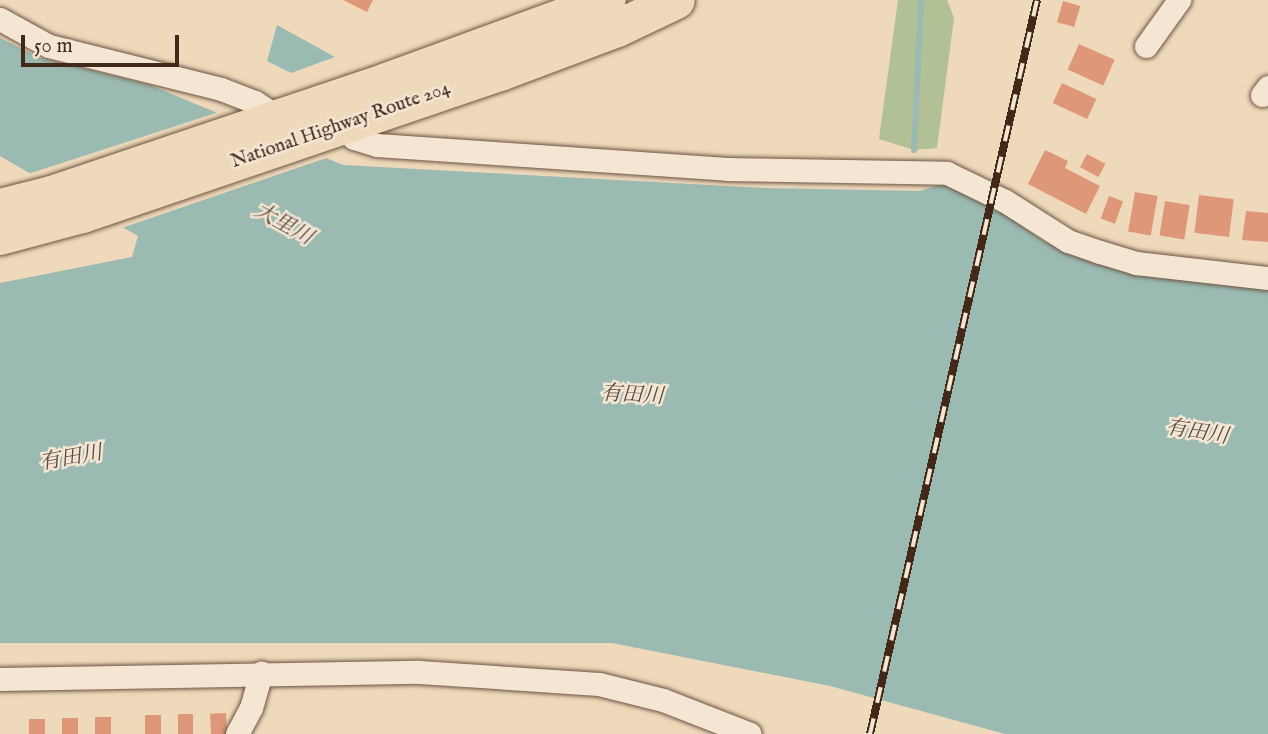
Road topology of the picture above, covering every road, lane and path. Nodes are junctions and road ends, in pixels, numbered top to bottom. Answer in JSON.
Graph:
{"nodes":[{"id":1,"x":607,"y":0,"type":"edge"},
{"id":2,"x":676,"y":0,"type":"edge"},
{"id":3,"x":1179,"y":0,"type":"edge"},
{"id":4,"x":0,"y":19,"type":"edge"},
{"id":5,"x":1146,"y":46,"type":"dead end"},
{"id":6,"x":340,"y":126,"type":"junction"},
{"id":7,"x":289,"y":128,"type":"junction"},
{"id":8,"x":0,"y":207,"type":"edge"},
{"id":9,"x":0,"y":236,"type":"edge"},
{"id":10,"x":1268,"y":278,"type":"edge"},
{"id":11,"x":261,"y":672,"type":"junction"},
{"id":12,"x":0,"y":679,"type":"edge"},
{"id":13,"x":237,"y":734,"type":"edge"},
{"id":14,"x":750,"y":734,"type":"edge"}],
"edges":[{"from":1,"to":7,"type":"highway","name":"National Highway Route 204"},
{"from":2,"to":6,"type":"highway","name":"National Highway Route 204"},
{"from":3,"to":5,"type":"street"},
{"from":4,"to":7,"type":"street"},
{"from":6,"to":7,"type":"highway","name":"National Highway Route 204"},
{"from":6,"to":10,"type":"street"},
{"from":7,"to":8,"type":"highway","name":"National Highway Route 204"},
{"from":7,"to":9,"type":"highway","name":"National Highway Route 204"},
{"from":11,"to":12,"type":"street"},
{"from":11,"to":13,"type":"street"},
{"from":11,"to":14,"type":"street"}]}
